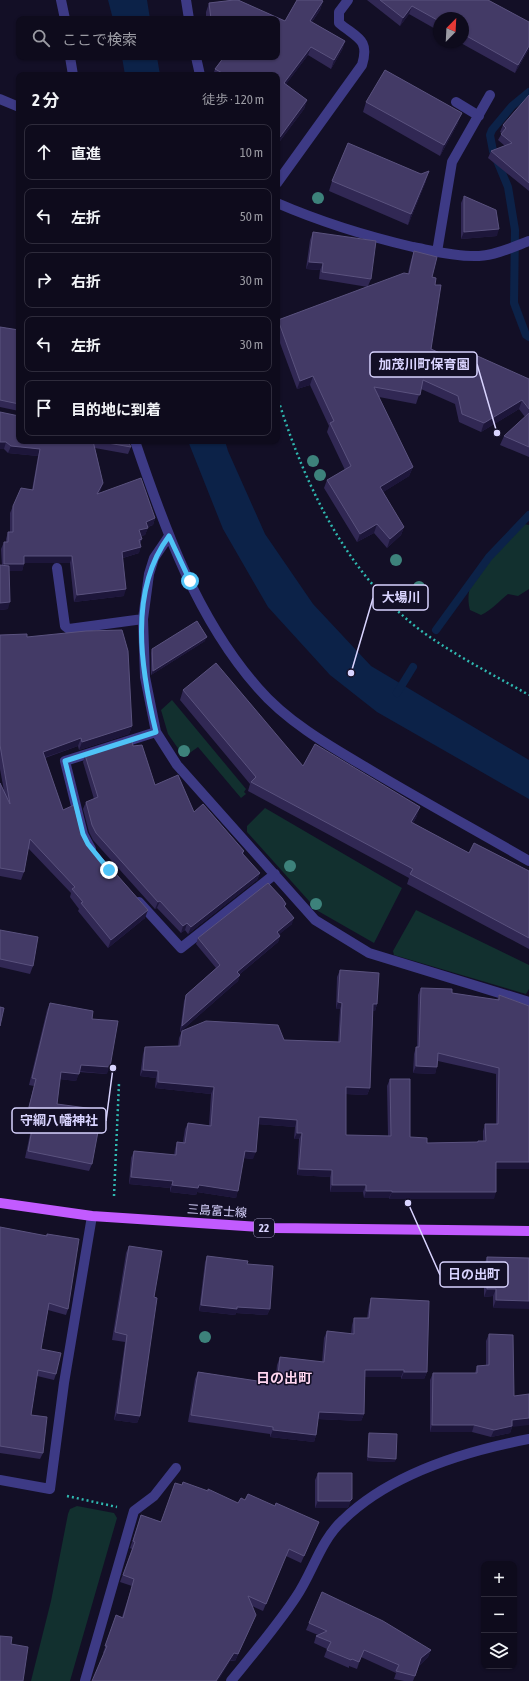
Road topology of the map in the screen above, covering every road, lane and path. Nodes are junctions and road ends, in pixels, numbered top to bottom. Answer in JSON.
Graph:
{"nodes":[{"id":1,"x":61,"y":0,"type":"edge"},
{"id":2,"x":186,"y":0,"type":"edge"},
{"id":3,"x":348,"y":0,"type":"edge"},
{"id":4,"x":64,"y":16,"type":"edge"},
{"id":5,"x":189,"y":16,"type":"edge"},
{"id":6,"x":70,"y":60,"type":"edge"},
{"id":7,"x":197,"y":60,"type":"edge"},
{"id":8,"x":72,"y":72,"type":"edge"},
{"id":9,"x":199,"y":72,"type":"edge"},
{"id":10,"x":490,"y":96,"type":"dead end"},
{"id":11,"x":0,"y":99,"type":"edge"},
{"id":12,"x":456,"y":102,"type":"dead end"},
{"id":13,"x":16,"y":106,"type":"edge"},
{"id":14,"x":479,"y":116,"type":"junction"},
{"id":15,"x":280,"y":179,"type":"edge"},
{"id":16,"x":280,"y":204,"type":"edge"},
{"id":17,"x":529,"y":241,"type":"edge"},
{"id":18,"x":437,"y":252,"type":"junction"},
{"id":19,"x":280,"y":405,"type":"edge"},
{"id":20,"x":136,"y":444,"type":"edge"},
{"id":21,"x":169,"y":536,"type":"junction"},
{"id":22,"x":57,"y":568,"type":"edge"},
{"id":23,"x":143,"y":619,"type":"junction"},
{"id":24,"x":529,"y":695,"type":"edge"},
{"id":25,"x":156,"y":732,"type":"junction"},
{"id":26,"x":96,"y":854,"type":"edge"},
{"id":27,"x":529,"y":861,"type":"edge"},
{"id":28,"x":275,"y":874,"type":"junction"},
{"id":29,"x":130,"y":892,"type":"edge"},
{"id":30,"x":529,"y":1002,"type":"edge"},
{"id":31,"x":119,"y":1083,"type":"dead end"},
{"id":32,"x":114,"y":1196,"type":"dead end"},
{"id":33,"x":0,"y":1202,"type":"edge"},
{"id":34,"x":92,"y":1216,"type":"junction"},
{"id":35,"x":529,"y":1232,"type":"edge"},
{"id":36,"x":529,"y":1439,"type":"edge"},
{"id":37,"x":176,"y":1468,"type":"dead end"},
{"id":38,"x":0,"y":1480,"type":"edge"},
{"id":39,"x":50,"y":1489,"type":"junction"},
{"id":40,"x":134,"y":1511,"type":"junction"},
{"id":41,"x":85,"y":1681,"type":"edge"},
{"id":42,"x":232,"y":1681,"type":"edge"}],
"edges":[{"from":1,"to":4,"type":"street"},
{"from":2,"to":5,"type":"street"},
{"from":3,"to":15,"type":"street"},
{"from":6,"to":8,"type":"street"},
{"from":7,"to":9,"type":"street"},
{"from":10,"to":14,"type":"street"},
{"from":11,"to":13,"type":"street"},
{"from":12,"to":14,"type":"street"},
{"from":14,"to":18,"type":"street"},
{"from":16,"to":18,"type":"street"},
{"from":17,"to":18,"type":"street"},
{"from":19,"to":24,"type":"path"},
{"from":20,"to":21,"type":"street"},
{"from":21,"to":23,"type":"street"},
{"from":21,"to":27,"type":"street"},
{"from":22,"to":23,"type":"street"},
{"from":23,"to":25,"type":"street"},
{"from":25,"to":26,"type":"street"},
{"from":25,"to":28,"type":"street"},
{"from":28,"to":29,"type":"street"},
{"from":28,"to":30,"type":"street"},
{"from":31,"to":32,"type":"path"},
{"from":33,"to":34,"type":"main road","name":"三島富士線","number":"22"},
{"from":34,"to":35,"type":"main road","name":"三島富士線","number":"22"},
{"from":34,"to":39,"type":"street"},
{"from":36,"to":42,"type":"street"},
{"from":37,"to":40,"type":"street"},
{"from":38,"to":39,"type":"street"},
{"from":39,"to":40,"type":"path"},
{"from":40,"to":41,"type":"street"}]}
